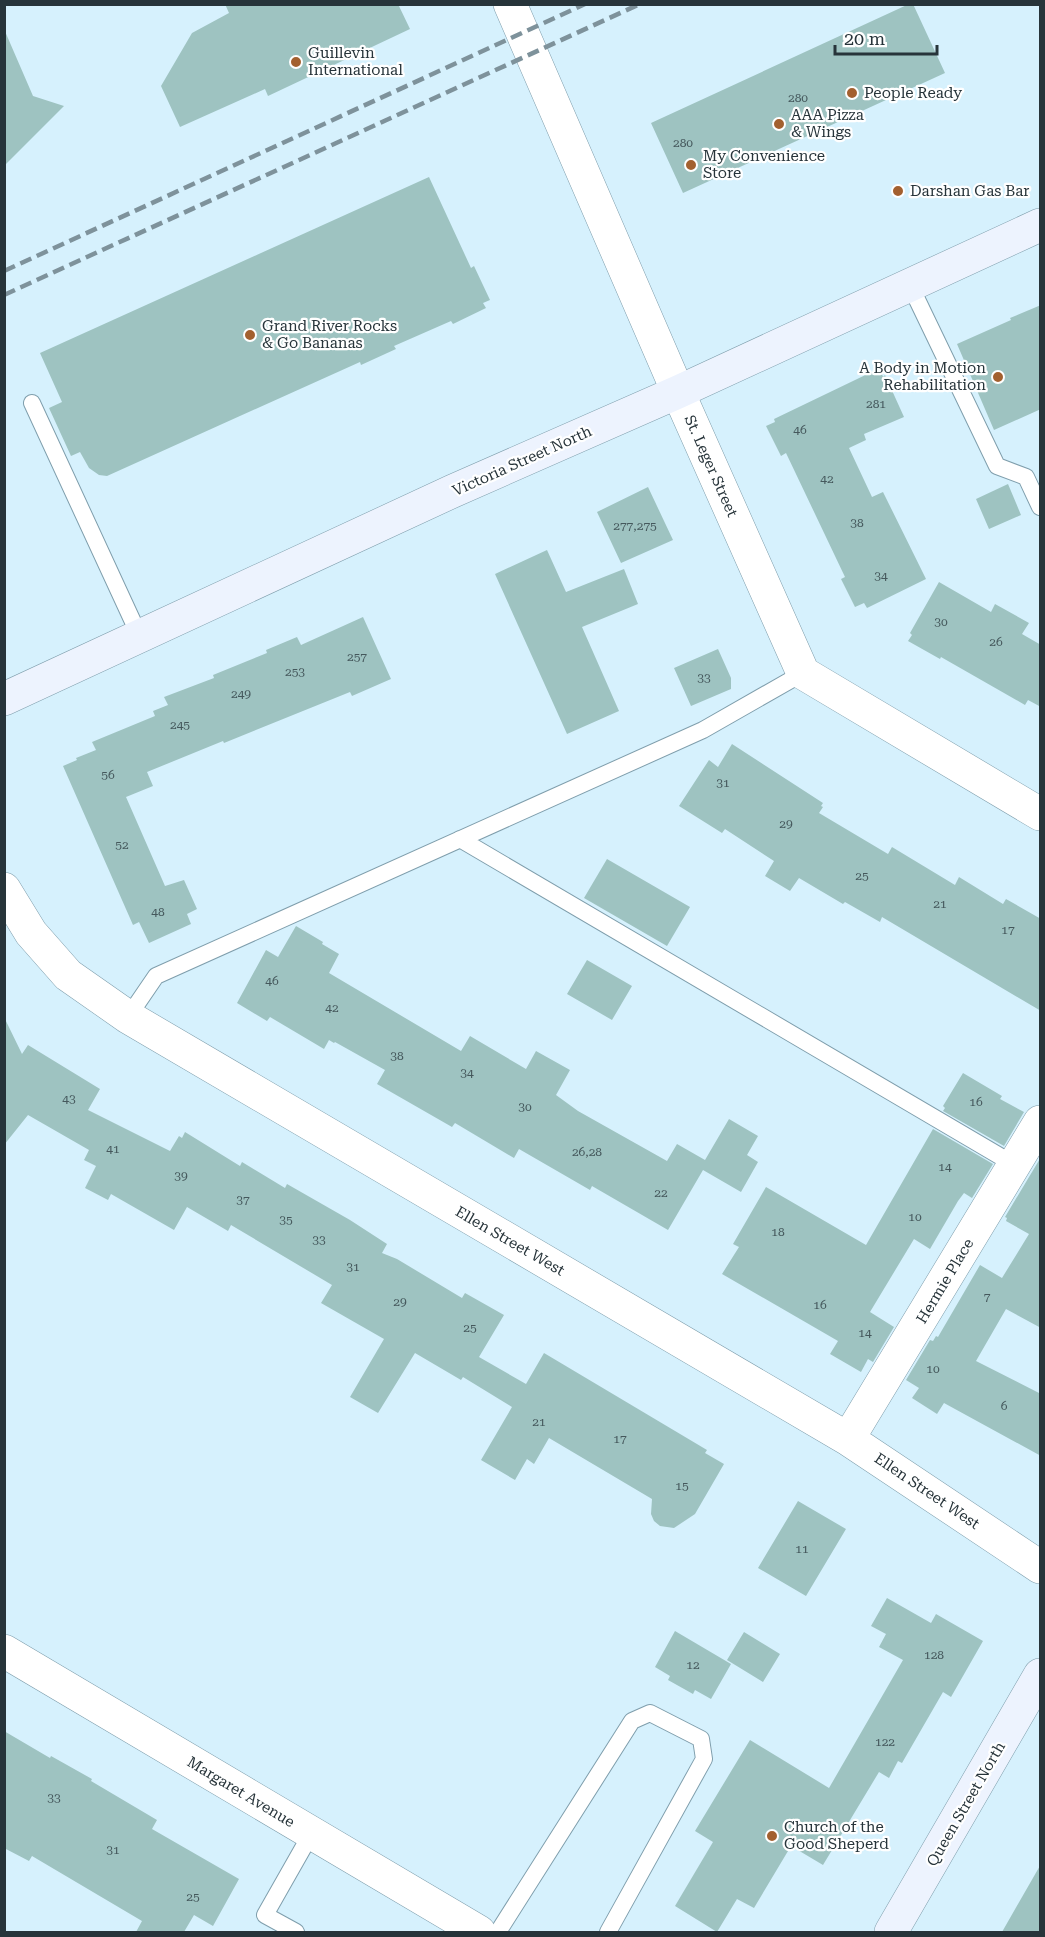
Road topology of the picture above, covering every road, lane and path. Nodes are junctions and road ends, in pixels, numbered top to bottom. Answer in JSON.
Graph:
{"nodes":[{"id":1,"x":510,"y":4,"type":"edge"},
{"id":2,"x":1041,"y":225,"type":"edge"},
{"id":3,"x":910,"y":285,"type":"junction"},
{"id":4,"x":678,"y":392,"type":"junction"},
{"id":5,"x":32,"y":403,"type":"dead end"},
{"id":6,"x":1041,"y":507,"type":"edge"},
{"id":7,"x":140,"y":637,"type":"junction"},
{"id":8,"x":803,"y":673,"type":"junction"},
{"id":9,"x":4,"y":699,"type":"edge"},
{"id":10,"x":1041,"y":814,"type":"edge"},
{"id":11,"x":460,"y":840,"type":"junction"},
{"id":12,"x":4,"y":889,"type":"edge"},
{"id":13,"x":128,"y":1017,"type":"junction"},
{"id":14,"x":1041,"y":1122,"type":"edge"},
{"id":15,"x":1015,"y":1165,"type":"junction"},
{"id":16,"x":848,"y":1439,"type":"junction"},
{"id":17,"x":1041,"y":1567,"type":"edge"},
{"id":18,"x":4,"y":1651,"type":"edge"},
{"id":19,"x":1041,"y":1675,"type":"edge"},
{"id":20,"x":311,"y":1834,"type":"junction"},
{"id":21,"x":296,"y":1932,"type":"edge"},
{"id":22,"x":478,"y":1932,"type":"edge"},
{"id":23,"x":498,"y":1932,"type":"edge"},
{"id":24,"x":608,"y":1932,"type":"edge"},
{"id":25,"x":891,"y":1932,"type":"edge"}],
"edges":[{"from":1,"to":4,"type":"street","name":"St. Leger Street"},
{"from":2,"to":3,"type":"main road","name":"Victoria Street North"},
{"from":3,"to":4,"type":"main road","name":"Victoria Street North"},
{"from":3,"to":6,"type":"lane"},
{"from":4,"to":7,"type":"main road","name":"Victoria Street North"},
{"from":4,"to":8,"type":"street","name":"St. Leger Street"},
{"from":5,"to":7,"type":"lane"},
{"from":7,"to":9,"type":"main road","name":"Victoria Street North"},
{"from":8,"to":10,"type":"street"},
{"from":8,"to":11,"type":"lane"},
{"from":11,"to":13,"type":"lane"},
{"from":11,"to":15,"type":"lane"},
{"from":12,"to":13,"type":"street","name":"Ellen Street West"},
{"from":13,"to":16,"type":"street","name":"Ellen Street West"},
{"from":14,"to":15,"type":"street","name":"Hermie Place"},
{"from":15,"to":16,"type":"street","name":"Hermie Place"},
{"from":16,"to":17,"type":"street","name":"Ellen Street West"},
{"from":18,"to":20,"type":"street","name":"Margaret Avenue"},
{"from":19,"to":25,"type":"main road","name":"Queen Street North"},
{"from":20,"to":21,"type":"lane"},
{"from":20,"to":22,"type":"street","name":"Margaret Avenue"},
{"from":23,"to":24,"type":"lane"}]}
